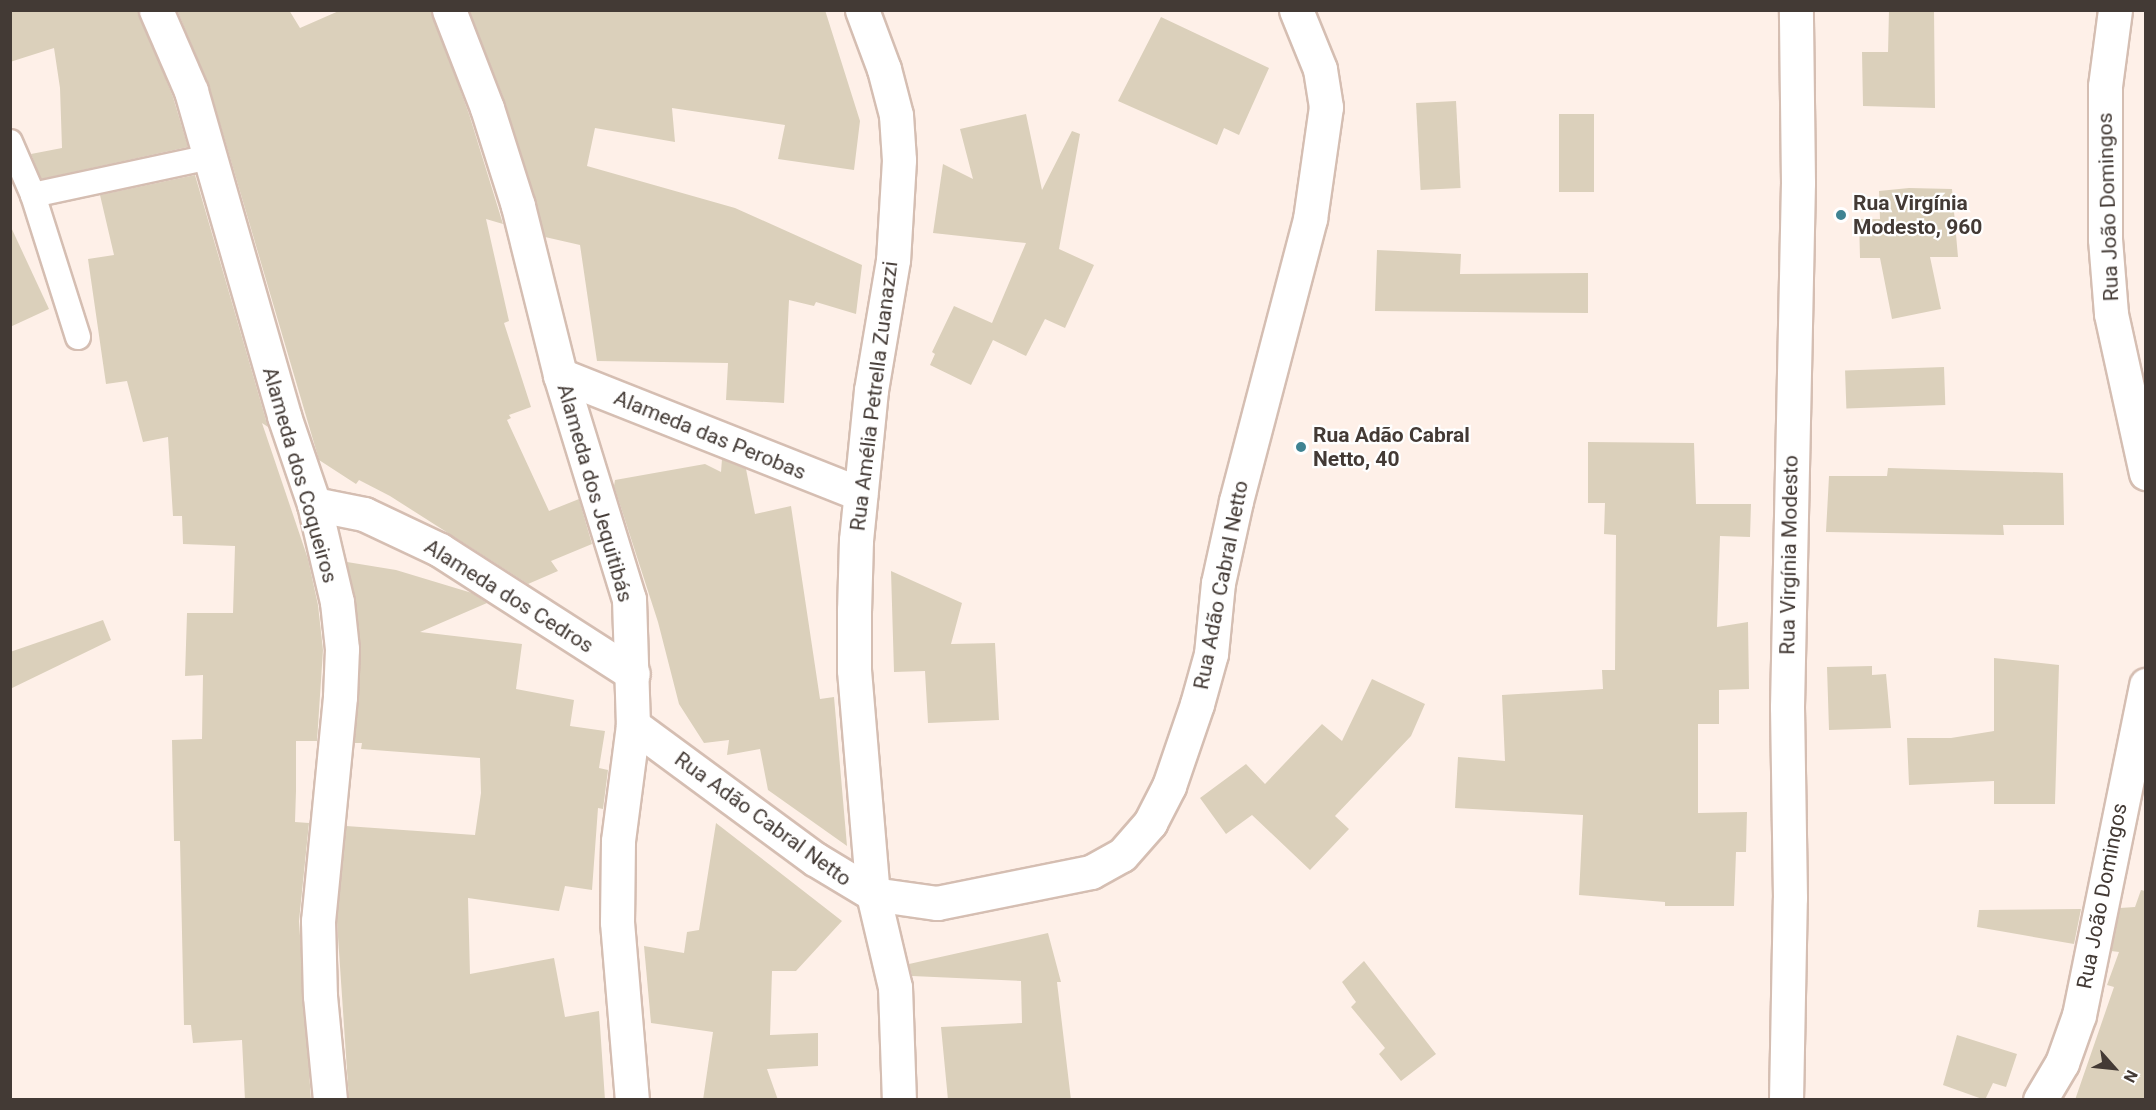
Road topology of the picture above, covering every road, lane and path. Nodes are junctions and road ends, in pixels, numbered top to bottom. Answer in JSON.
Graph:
{"nodes":[{"id":1,"x":156,"y":10,"type":"edge"},
{"id":2,"x":449,"y":10,"type":"edge"},
{"id":3,"x":862,"y":10,"type":"edge"},
{"id":4,"x":1296,"y":10,"type":"edge"},
{"id":5,"x":1796,"y":10,"type":"edge"},
{"id":6,"x":2115,"y":10,"type":"edge"},
{"id":7,"x":10,"y":142,"type":"edge"},
{"id":8,"x":210,"y":157,"type":"junction"},
{"id":9,"x":33,"y":195,"type":"junction"},
{"id":10,"x":78,"y":337,"type":"dead end"},
{"id":11,"x":560,"y":375,"type":"junction"},
{"id":12,"x":2145,"y":473,"type":"edge"},
{"id":13,"x":860,"y":494,"type":"junction"},
{"id":14,"x":314,"y":504,"type":"junction"},
{"id":15,"x":633,"y":674,"type":"junction"},
{"id":16,"x":2145,"y":685,"type":"edge"},
{"id":17,"x":633,"y":725,"type":"junction"},
{"id":18,"x":873,"y":894,"type":"junction"},
{"id":19,"x":330,"y":1100,"type":"edge"},
{"id":20,"x":632,"y":1100,"type":"edge"},
{"id":21,"x":899,"y":1100,"type":"edge"},
{"id":22,"x":1786,"y":1100,"type":"edge"},
{"id":23,"x":2040,"y":1100,"type":"edge"}],
"edges":[{"from":1,"to":8,"type":"street","name":"Alameda dos Coqueiros"},
{"from":2,"to":11,"type":"street","name":"Alameda dos Jequitibás"},
{"from":3,"to":13,"type":"street","name":"Rua Amélia Petrella Zuanazzi"},
{"from":4,"to":18,"type":"street","name":"Rua Adão Cabral Netto"},
{"from":5,"to":22,"type":"street","name":"Rua Virgínia Modesto"},
{"from":6,"to":12,"type":"street","name":"Rua João Domingos"},
{"from":7,"to":9,"type":"lane"},
{"from":8,"to":9,"type":"lane"},
{"from":8,"to":14,"type":"street","name":"Alameda dos Coqueiros"},
{"from":9,"to":10,"type":"lane"},
{"from":11,"to":13,"type":"street","name":"Alameda das Perobas"},
{"from":11,"to":15,"type":"street","name":"Alameda dos Jequitibás"},
{"from":13,"to":18,"type":"street","name":"Rua Amélia Petrella Zuanazzi"},
{"from":14,"to":15,"type":"street","name":"Alameda dos Cedros"},
{"from":14,"to":19,"type":"street","name":"Alameda dos Coqueiros"},
{"from":15,"to":17,"type":"street","name":"Alameda dos Jequitibás"},
{"from":16,"to":23,"type":"street","name":"Rua João Domingos"},
{"from":17,"to":18,"type":"street","name":"Rua Adão Cabral Netto"},
{"from":17,"to":20,"type":"street","name":"Alameda dos Jequitibás"},
{"from":18,"to":21,"type":"street","name":"Rua Amélia Petrella Zuanazzi"}]}
